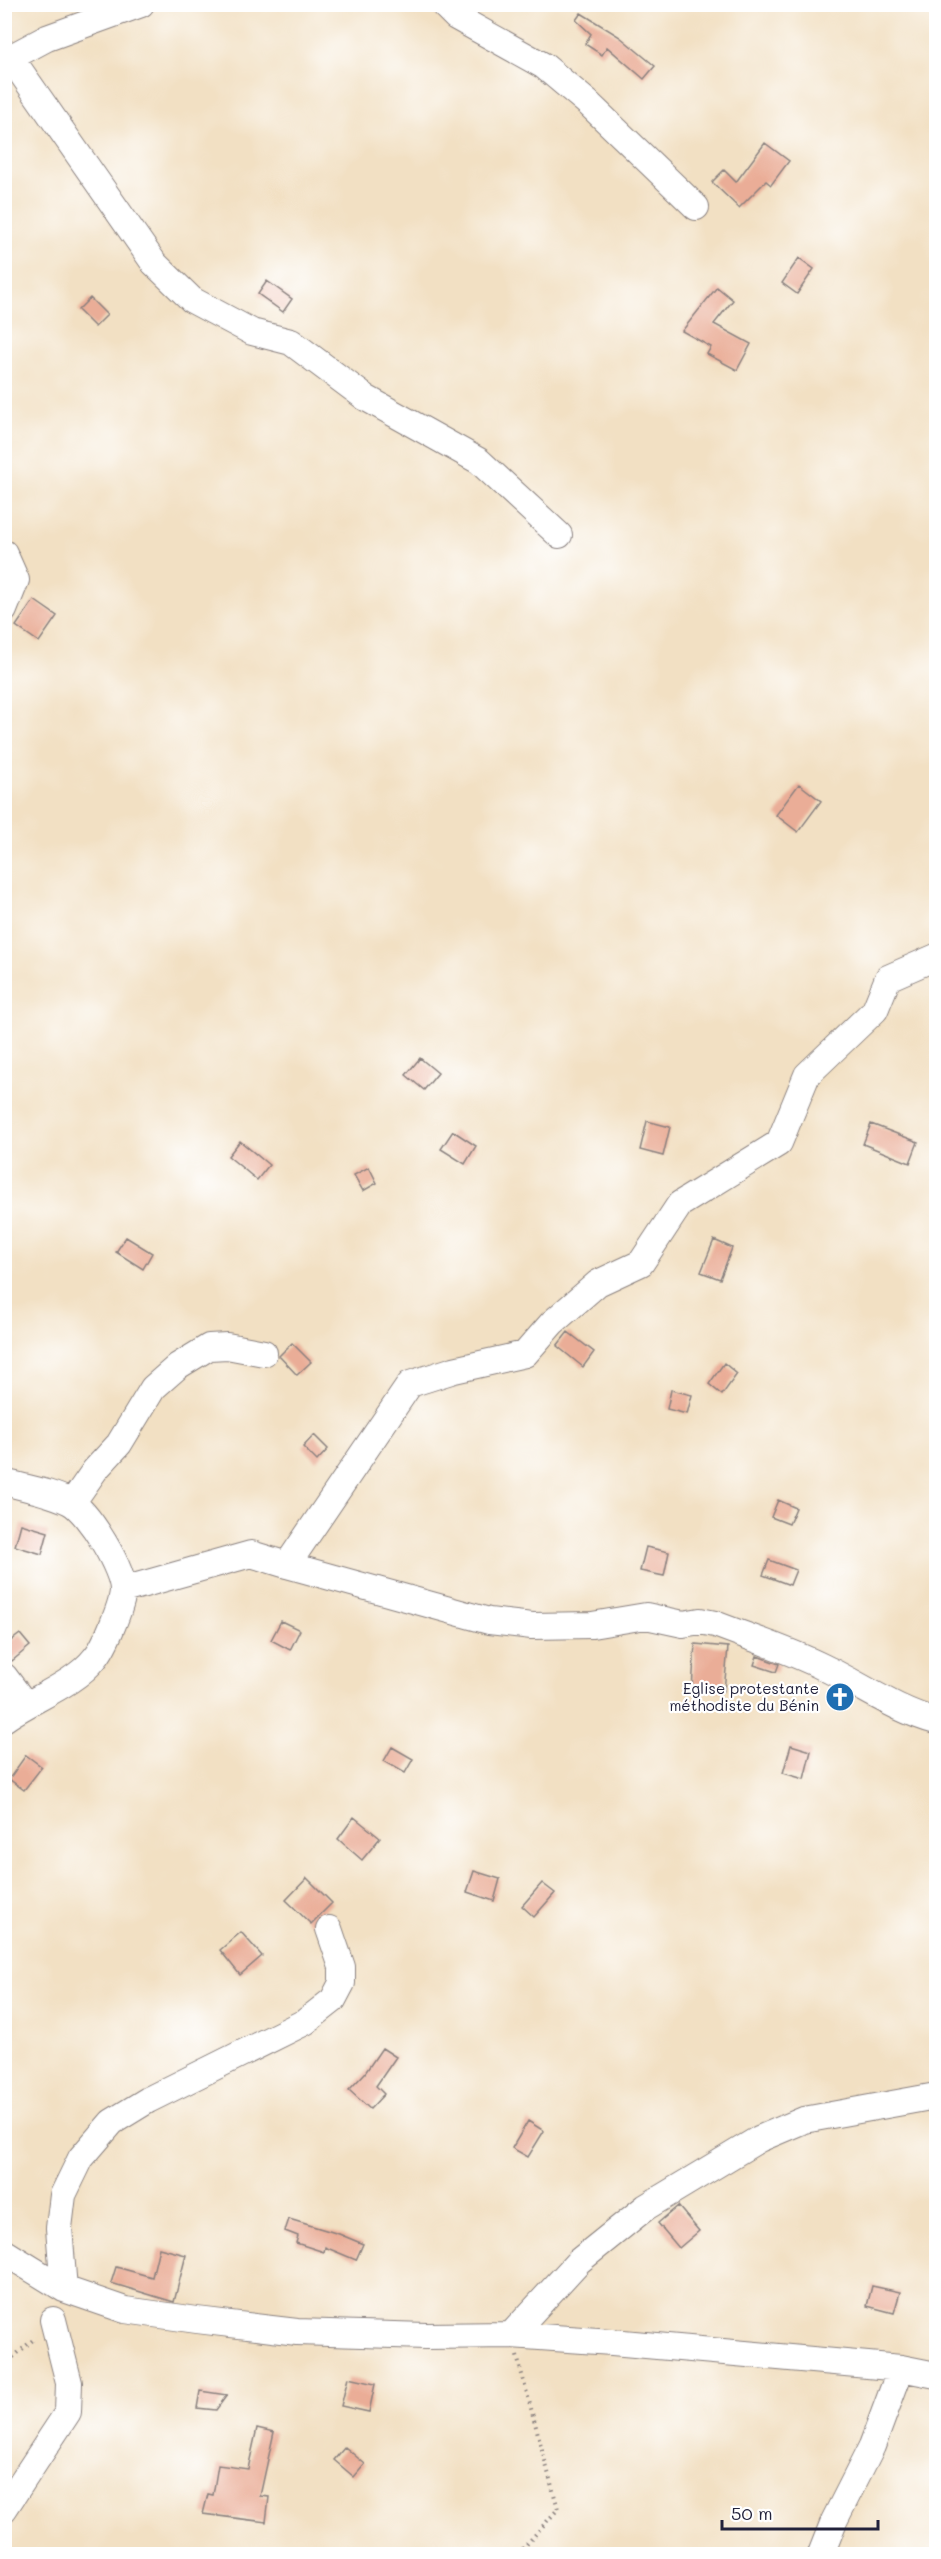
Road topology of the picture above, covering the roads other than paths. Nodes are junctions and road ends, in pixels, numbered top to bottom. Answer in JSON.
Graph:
{"nodes":[{"id":1,"x":141,"y":4,"type":"edge"},
{"id":2,"x":442,"y":4,"type":"edge"},
{"id":3,"x":77,"y":15,"type":"edge"},
{"id":4,"x":8,"y":59,"type":"edge"},
{"id":5,"x":696,"y":207,"type":"dead end"},
{"id":6,"x":559,"y":535,"type":"dead end"},
{"id":7,"x":4,"y":553,"type":"edge"},
{"id":8,"x":4,"y":610,"type":"edge"},
{"id":9,"x":936,"y":957,"type":"edge"},
{"id":10,"x":264,"y":1353,"type":"dead end"},
{"id":11,"x":4,"y":1482,"type":"edge"},
{"id":12,"x":72,"y":1503,"type":"junction"},
{"id":13,"x":287,"y":1565,"type":"junction"},
{"id":14,"x":123,"y":1590,"type":"junction"},
{"id":15,"x":4,"y":1676,"type":"edge"},
{"id":16,"x":26,"y":1704,"type":"junction"},
{"id":17,"x":4,"y":1719,"type":"edge"},
{"id":18,"x":936,"y":1720,"type":"edge"},
{"id":19,"x":329,"y":1929,"type":"dead end"},
{"id":20,"x":936,"y":2096,"type":"edge"},
{"id":21,"x":4,"y":2253,"type":"edge"},
{"id":22,"x":64,"y":2289,"type":"junction"},
{"id":23,"x":53,"y":2320,"type":"dead end"},
{"id":24,"x":511,"y":2335,"type":"junction"},
{"id":25,"x":901,"y":2368,"type":"junction"},
{"id":26,"x":936,"y":2374,"type":"edge"},
{"id":27,"x":4,"y":2509,"type":"edge"},
{"id":28,"x":821,"y":2554,"type":"edge"}],
"edges":[{"from":1,"to":3,"type":"street"},
{"from":2,"to":5,"type":"street"},
{"from":3,"to":4,"type":"street"},
{"from":4,"to":6,"type":"street"},
{"from":7,"to":8,"type":"street"},
{"from":9,"to":13,"type":"street"},
{"from":10,"to":12,"type":"street"},
{"from":11,"to":12,"type":"street"},
{"from":12,"to":14,"type":"street"},
{"from":13,"to":14,"type":"street"},
{"from":13,"to":18,"type":"street"},
{"from":14,"to":16,"type":"street"},
{"from":15,"to":16,"type":"street"},
{"from":16,"to":17,"type":"street"},
{"from":19,"to":22,"type":"street"},
{"from":20,"to":24,"type":"street"},
{"from":21,"to":22,"type":"street"},
{"from":22,"to":24,"type":"street"},
{"from":23,"to":27,"type":"street"},
{"from":24,"to":25,"type":"street"},
{"from":25,"to":26,"type":"street"},
{"from":25,"to":28,"type":"street"}]}
